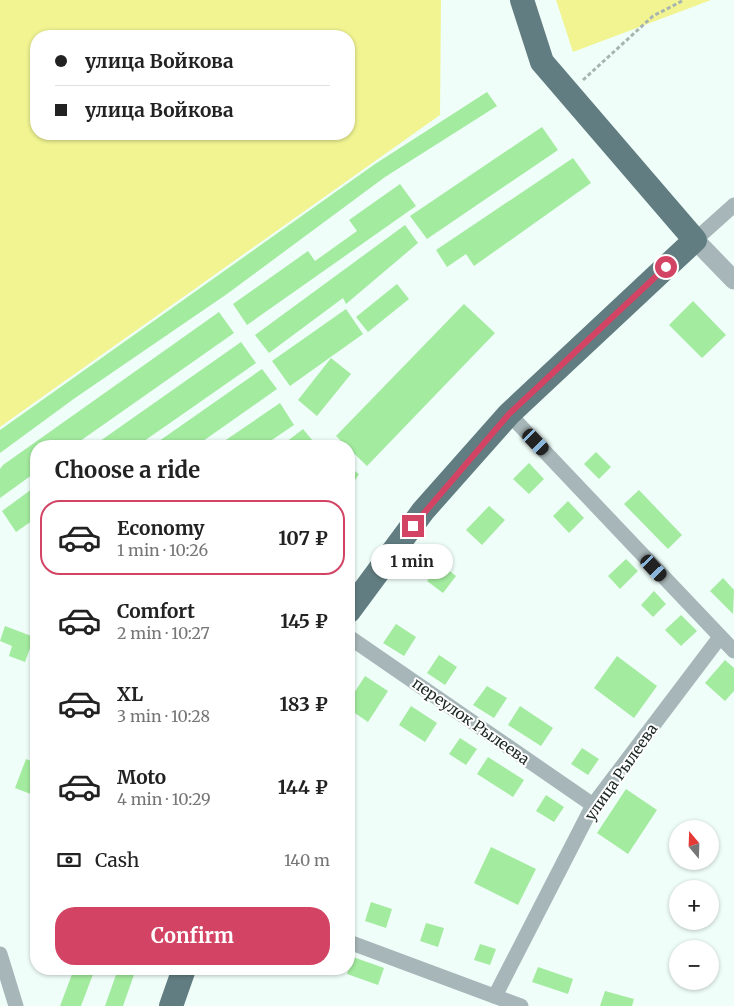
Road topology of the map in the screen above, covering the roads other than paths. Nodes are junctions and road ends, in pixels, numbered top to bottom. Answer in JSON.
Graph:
{"nodes":[{"id":1,"x":522,"y":0,"type":"edge"},
{"id":2,"x":734,"y":205,"type":"edge"},
{"id":3,"x":695,"y":240,"type":"junction"},
{"id":4,"x":734,"y":280,"type":"edge"},
{"id":5,"x":509,"y":414,"type":"junction"},
{"id":6,"x":355,"y":603,"type":"edge"},
{"id":7,"x":720,"y":637,"type":"junction"},
{"id":8,"x":355,"y":641,"type":"edge"},
{"id":9,"x":734,"y":651,"type":"edge"},
{"id":10,"x":593,"y":805,"type":"junction"},
{"id":11,"x":355,"y":944,"type":"edge"},
{"id":12,"x":0,"y":954,"type":"edge"},
{"id":13,"x":182,"y":975,"type":"edge"},
{"id":14,"x":495,"y":996,"type":"junction"},
{"id":15,"x":16,"y":1006,"type":"edge"},
{"id":16,"x":170,"y":1006,"type":"edge"},
{"id":17,"x":521,"y":1006,"type":"edge"}],
"edges":[{"from":1,"to":3,"type":"main road"},
{"from":2,"to":3,"type":"street"},
{"from":3,"to":4,"type":"street"},
{"from":3,"to":5,"type":"main road"},
{"from":5,"to":6,"type":"main road"},
{"from":5,"to":7,"type":"street"},
{"from":7,"to":9,"type":"street"},
{"from":7,"to":10,"type":"street","name":"улица Рылеева"},
{"from":8,"to":10,"type":"street","name":"переулок Рылеева"},
{"from":10,"to":14,"type":"street","name":"улица Рылеева"},
{"from":11,"to":14,"type":"street"},
{"from":12,"to":15,"type":"street"},
{"from":13,"to":16,"type":"main road"},
{"from":14,"to":17,"type":"street"}]}
